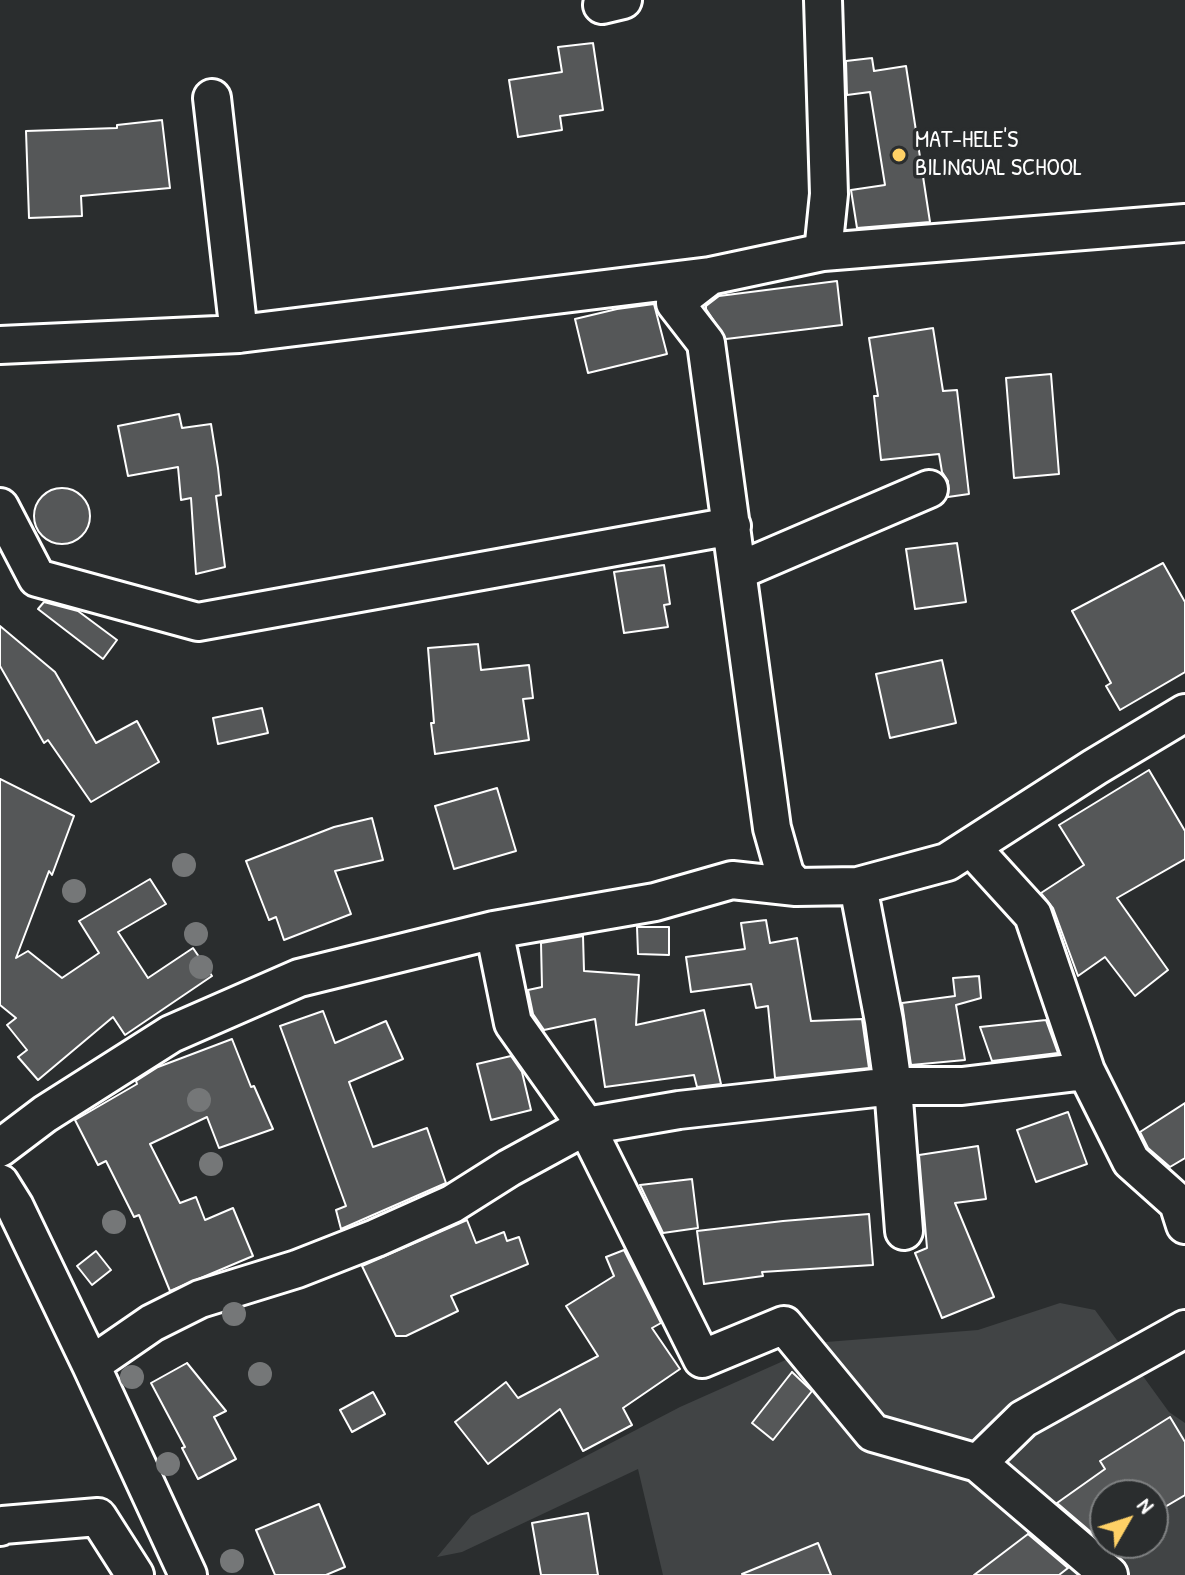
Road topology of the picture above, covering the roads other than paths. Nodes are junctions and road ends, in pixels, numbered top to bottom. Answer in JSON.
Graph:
{"nodes":[{"id":1,"x":823,"y":0,"type":"edge"},
{"id":2,"x":212,"y":98,"type":"dead end"},
{"id":3,"x":1185,"y":223,"type":"edge"},
{"id":4,"x":823,"y":252,"type":"junction"},
{"id":5,"x":710,"y":276,"type":"junction"},
{"id":6,"x":239,"y":334,"type":"junction"},
{"id":7,"x":0,"y":345,"type":"edge"},
{"id":8,"x":929,"y":489,"type":"dead end"},
{"id":9,"x":0,"y":507,"type":"edge"},
{"id":10,"x":732,"y":526,"type":"junction"},
{"id":11,"x":738,"y":571,"type":"junction"},
{"id":12,"x":1185,"y":713,"type":"edge"},
{"id":13,"x":772,"y":828,"type":"junction"},
{"id":14,"x":971,"y":847,"type":"junction"},
{"id":15,"x":732,"y":880,"type":"junction"},
{"id":16,"x":858,"y":886,"type":"junction"},
{"id":17,"x":796,"y":887,"type":"junction"},
{"id":18,"x":494,"y":930,"type":"junction"},
{"id":19,"x":1086,"y":1071,"type":"junction"},
{"id":20,"x":893,"y":1086,"type":"junction"},
{"id":21,"x":586,"y":1126,"type":"junction"},
{"id":22,"x":0,"y":1148,"type":"edge"},
{"id":23,"x":0,"y":1183,"type":"edge"},
{"id":24,"x":1183,"y":1209,"type":"edge"},
{"id":25,"x":904,"y":1231,"type":"dead end"},
{"id":26,"x":1185,"y":1329,"type":"edge"},
{"id":27,"x":91,"y":1365,"type":"junction"},
{"id":28,"x":978,"y":1463,"type":"junction"},
{"id":29,"x":0,"y":1527,"type":"edge"},
{"id":30,"x":135,"y":1575,"type":"edge"},
{"id":31,"x":188,"y":1575,"type":"edge"},
{"id":32,"x":1109,"y":1575,"type":"edge"}],
"edges":[{"from":1,"to":4,"type":"street"},
{"from":2,"to":6,"type":"street"},
{"from":3,"to":4,"type":"street"},
{"from":4,"to":5,"type":"street"},
{"from":5,"to":6,"type":"street"},
{"from":5,"to":10,"type":"street"},
{"from":6,"to":7,"type":"street"},
{"from":8,"to":11,"type":"street"},
{"from":9,"to":10,"type":"street"},
{"from":10,"to":11,"type":"street"},
{"from":11,"to":13,"type":"street"},
{"from":12,"to":14,"type":"street"},
{"from":13,"to":15,"type":"street"},
{"from":13,"to":17,"type":"street"},
{"from":14,"to":16,"type":"street"},
{"from":14,"to":19,"type":"street"},
{"from":15,"to":17,"type":"street"},
{"from":15,"to":18,"type":"street"},
{"from":16,"to":17,"type":"street"},
{"from":16,"to":20,"type":"street"},
{"from":18,"to":21,"type":"street"},
{"from":18,"to":22,"type":"street"},
{"from":19,"to":20,"type":"street"},
{"from":19,"to":24,"type":"street"},
{"from":20,"to":21,"type":"street"},
{"from":20,"to":25,"type":"street"},
{"from":21,"to":27,"type":"street"},
{"from":21,"to":28,"type":"street"},
{"from":23,"to":27,"type":"street"},
{"from":26,"to":28,"type":"street"},
{"from":27,"to":31,"type":"street"},
{"from":28,"to":32,"type":"street"},
{"from":29,"to":30,"type":"street"}]}
